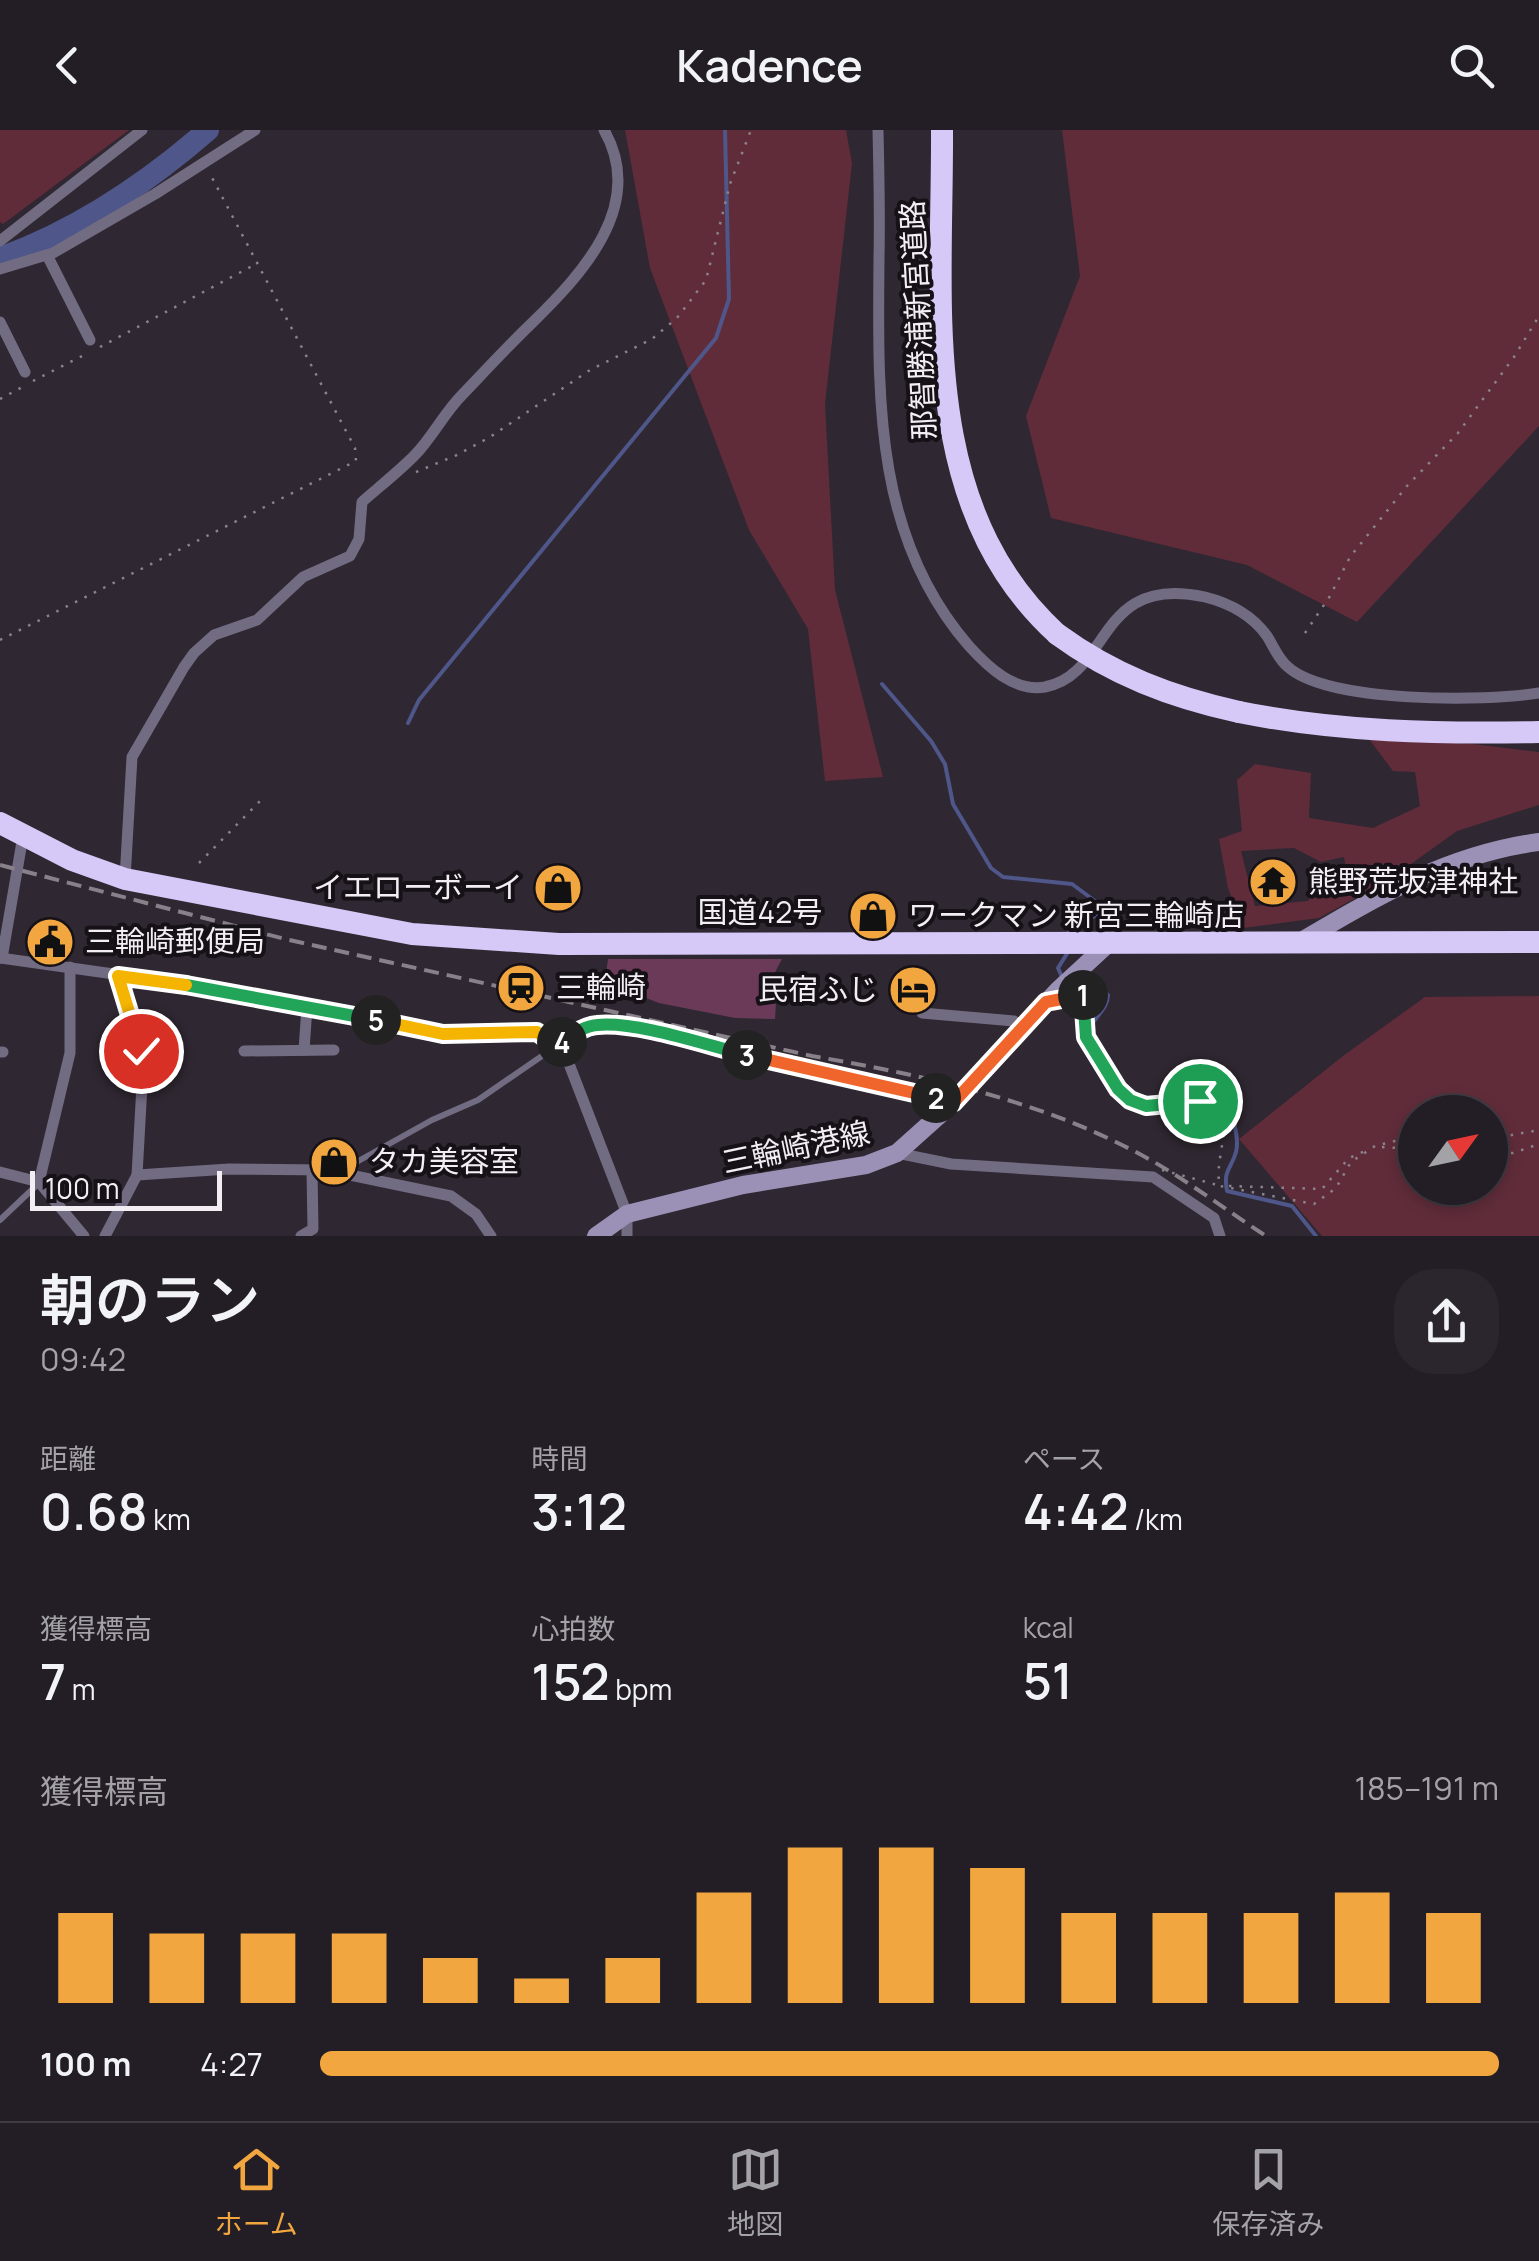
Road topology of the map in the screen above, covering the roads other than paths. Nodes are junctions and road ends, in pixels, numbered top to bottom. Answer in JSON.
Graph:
{"nodes":[{"id":1,"x":142,"y":130,"type":"edge"},
{"id":2,"x":255,"y":130,"type":"edge"},
{"id":3,"x":604,"y":130,"type":"edge"},
{"id":4,"x":878,"y":130,"type":"edge"},
{"id":5,"x":942,"y":130,"type":"edge"},
{"id":6,"x":0,"y":241,"type":"edge"},
{"id":7,"x":47,"y":254,"type":"junction"},
{"id":8,"x":0,"y":269,"type":"edge"},
{"id":9,"x":0,"y":322,"type":"edge"},
{"id":10,"x":90,"y":340,"type":"dead end"},
{"id":11,"x":25,"y":372,"type":"dead end"},
{"id":12,"x":1539,"y":693,"type":"edge"},
{"id":13,"x":1539,"y":732,"type":"edge"},
{"id":14,"x":0,"y":823,"type":"edge"},
{"id":15,"x":24,"y":836,"type":"junction"},
{"id":16,"x":1539,"y":842,"type":"edge"},
{"id":17,"x":125,"y":879,"type":"junction"},
{"id":18,"x":1539,"y":942,"type":"edge"},
{"id":19,"x":1109,"y":943,"type":"junction"},
{"id":20,"x":1298,"y":943,"type":"junction"},
{"id":21,"x":1,"y":958,"type":"edge"},
{"id":22,"x":70,"y":968,"type":"junction"},
{"id":23,"x":118,"y":976,"type":"junction"},
{"id":24,"x":308,"y":1007,"type":"junction"},
{"id":25,"x":922,"y":1013,"type":"dead end"},
{"id":26,"x":596,"y":1025,"type":"joint"},
{"id":27,"x":1023,"y":1027,"type":"junction"},
{"id":28,"x":556,"y":1046,"type":"junction"},
{"id":29,"x":304,"y":1050,"type":"junction"},
{"id":30,"x":334,"y":1050,"type":"dead end"},
{"id":31,"x":244,"y":1051,"type":"dead end"},
{"id":32,"x":954,"y":1102,"type":"junction"},
{"id":33,"x":897,"y":1153,"type":"junction"},
{"id":34,"x":312,"y":1170,"type":"junction"},
{"id":35,"x":0,"y":1172,"type":"edge"},
{"id":36,"x":346,"y":1174,"type":"junction"},
{"id":37,"x":137,"y":1175,"type":"junction"},
{"id":38,"x":40,"y":1182,"type":"junction"},
{"id":39,"x":627,"y":1214,"type":"junction"},
{"id":40,"x":0,"y":1220,"type":"edge"},
{"id":41,"x":84,"y":1236,"type":"edge"},
{"id":42,"x":105,"y":1236,"type":"edge"},
{"id":43,"x":301,"y":1236,"type":"edge"},
{"id":44,"x":491,"y":1236,"type":"edge"},
{"id":45,"x":596,"y":1236,"type":"edge"},
{"id":46,"x":627,"y":1236,"type":"edge"},
{"id":47,"x":1220,"y":1236,"type":"edge"}],
"edges":[{"from":1,"to":6,"type":"street"},
{"from":2,"to":7,"type":"street"},
{"from":3,"to":17,"type":"street"},
{"from":4,"to":12,"type":"street"},
{"from":5,"to":13,"type":"highway","name":"那智勝浦新宮道路","bridge":true},
{"from":7,"to":8,"type":"street"},
{"from":7,"to":10,"type":"street"},
{"from":9,"to":11,"type":"street"},
{"from":14,"to":15,"type":"highway","name":"国道42号"},
{"from":15,"to":17,"type":"highway","name":"国道42号"},
{"from":15,"to":21,"type":"street"},
{"from":16,"to":20,"type":"main road"},
{"from":17,"to":19,"type":"highway","name":"国道42号"},
{"from":18,"to":20,"type":"highway","name":"国道42号"},
{"from":19,"to":20,"type":"highway","name":"国道42号"},
{"from":19,"to":27,"type":"main road","name":"三輪崎港線"},
{"from":21,"to":22,"type":"street"},
{"from":22,"to":23,"type":"street"},
{"from":22,"to":38,"type":"street"},
{"from":23,"to":24,"type":"street"},
{"from":23,"to":37,"type":"street"},
{"from":24,"to":28,"type":"street"},
{"from":24,"to":29,"type":"street"},
{"from":25,"to":27,"type":"street"},
{"from":26,"to":28,"type":"street"},
{"from":26,"to":32,"type":"lane"},
{"from":27,"to":32,"type":"main road","name":"三輪崎港線"},
{"from":28,"to":36,"type":"lane"},
{"from":28,"to":39,"type":"street"},
{"from":29,"to":30,"type":"street"},
{"from":29,"to":31,"type":"street"},
{"from":32,"to":33,"type":"main road","name":"三輪崎港線"},
{"from":33,"to":39,"type":"main road","name":"三輪崎港線"},
{"from":33,"to":47,"type":"street"},
{"from":34,"to":36,"type":"street"},
{"from":34,"to":37,"type":"street"},
{"from":34,"to":43,"type":"street"},
{"from":35,"to":38,"type":"street"},
{"from":36,"to":44,"type":"street"},
{"from":37,"to":42,"type":"street"},
{"from":38,"to":40,"type":"lane"},
{"from":38,"to":41,"type":"street"},
{"from":39,"to":45,"type":"main road","name":"三輪崎港線"},
{"from":39,"to":46,"type":"street"}]}
